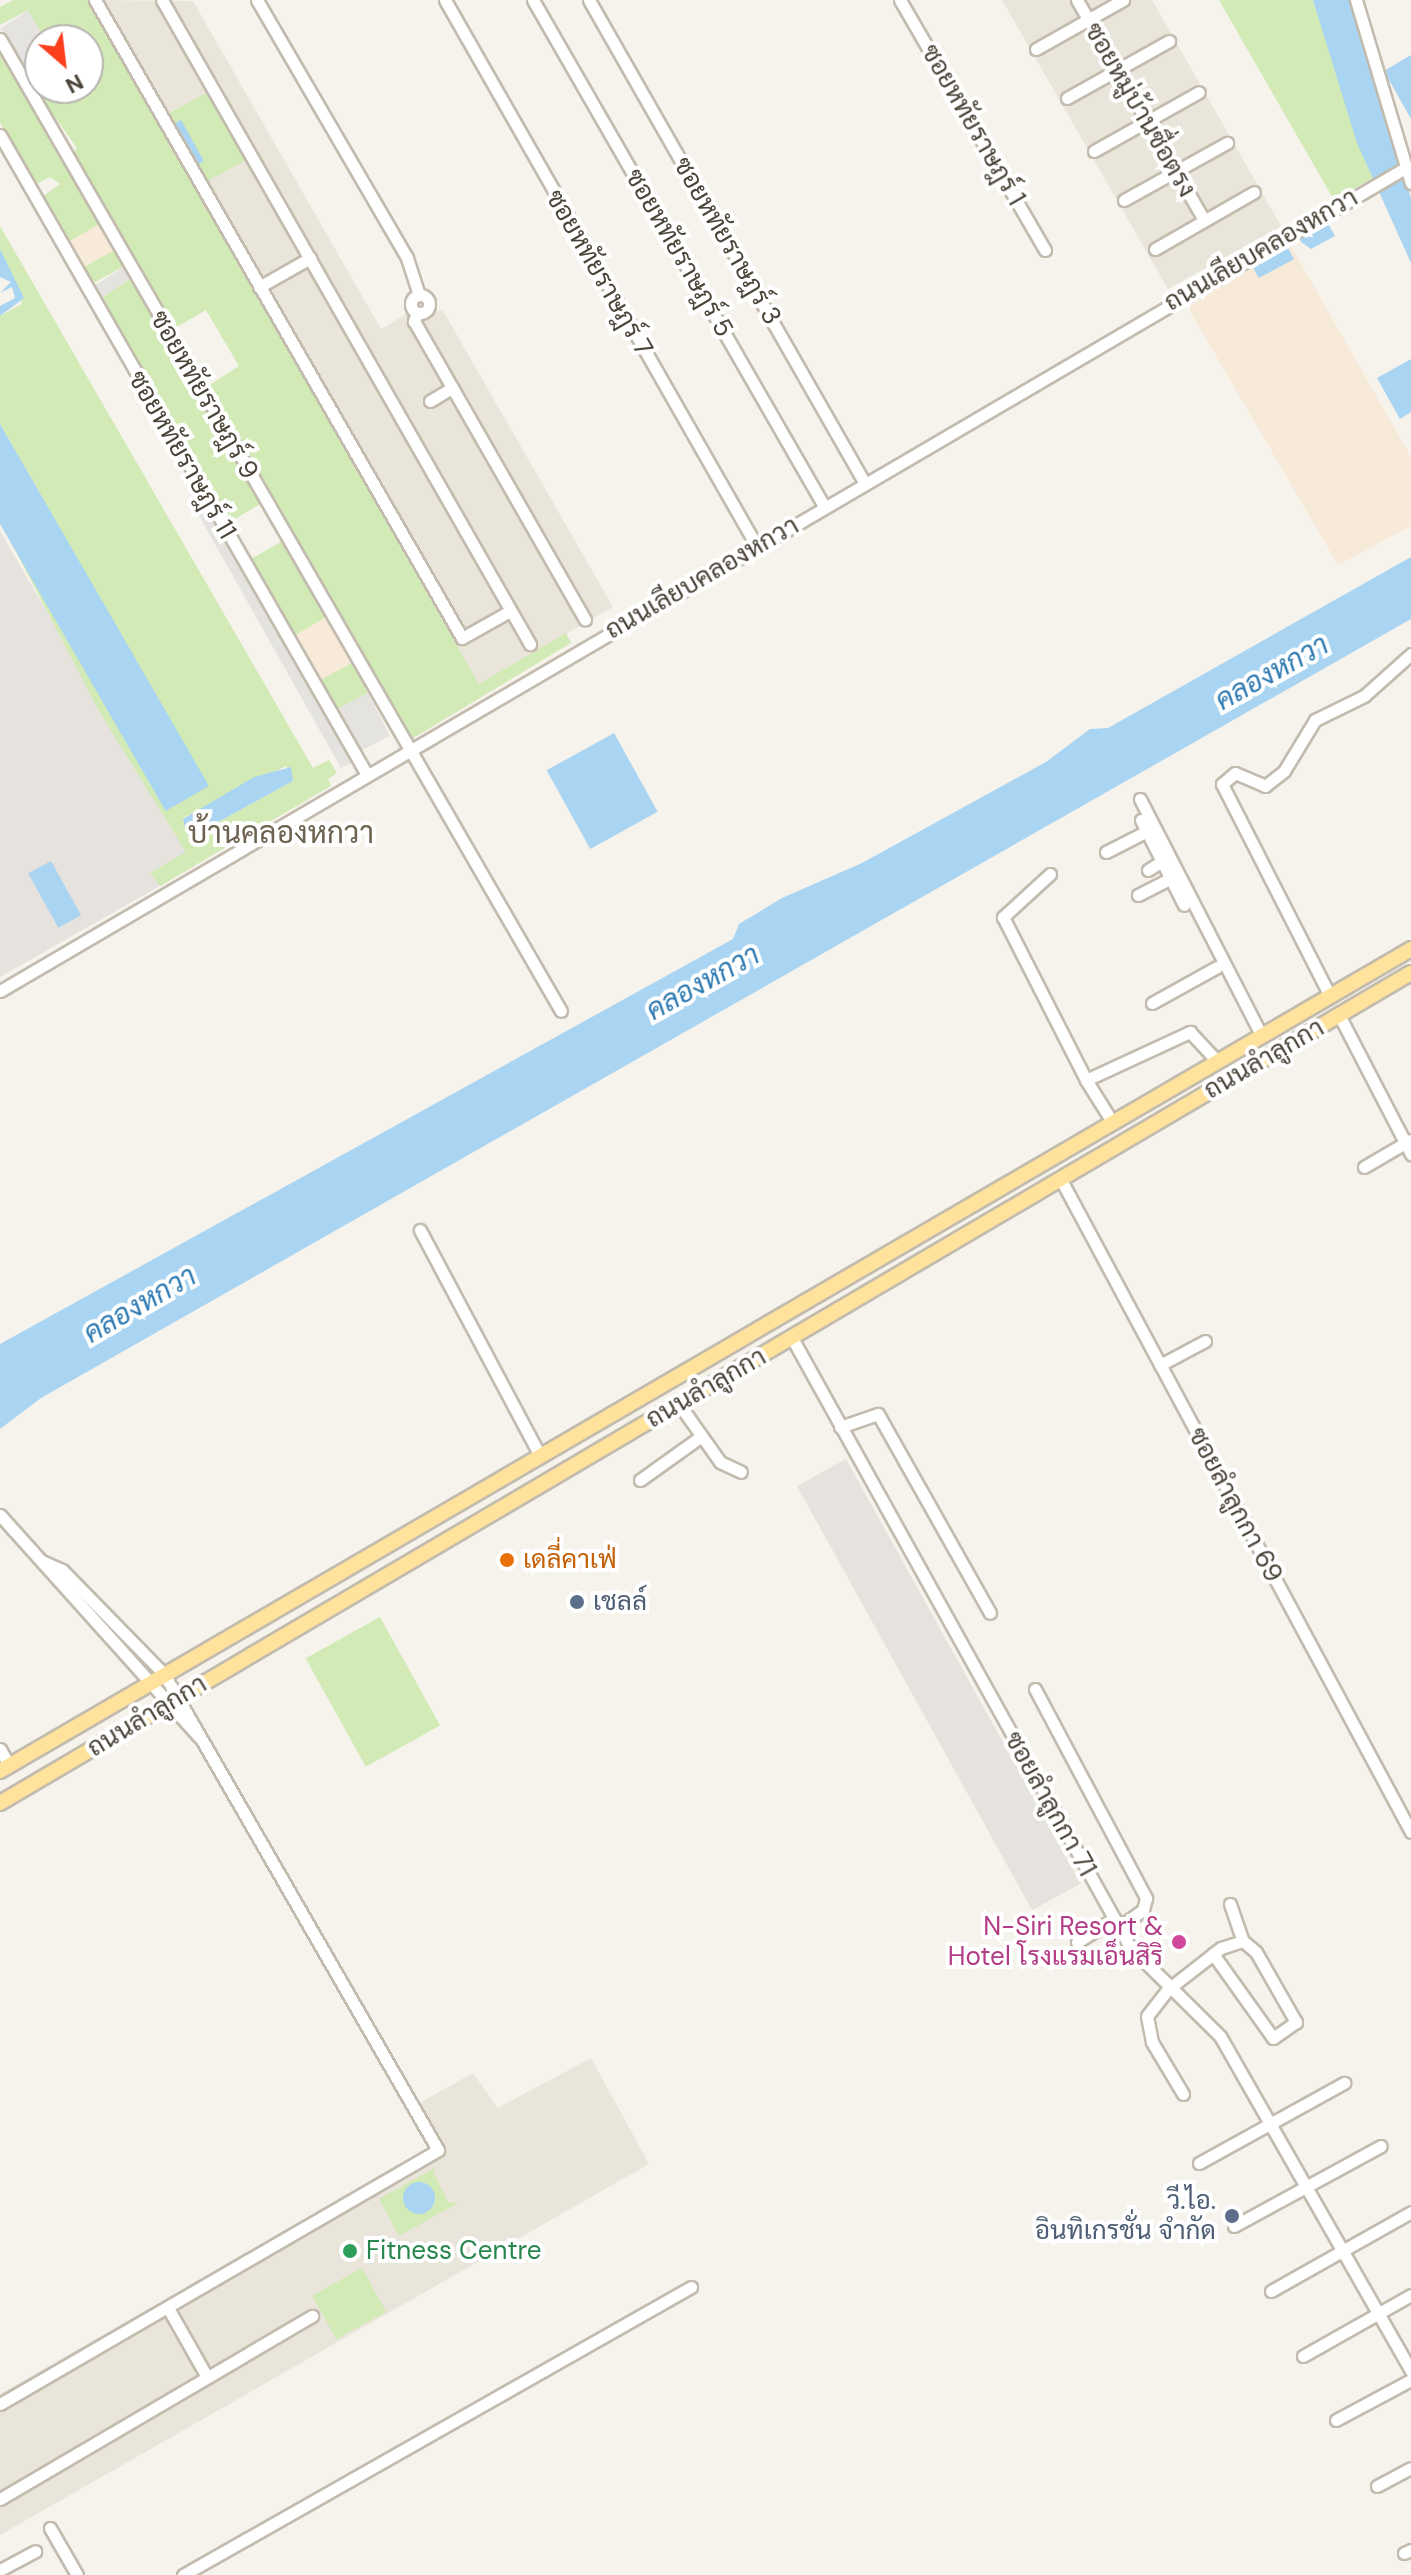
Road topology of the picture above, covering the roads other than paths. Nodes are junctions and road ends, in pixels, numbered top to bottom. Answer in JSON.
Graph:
{"nodes":[{"id":1,"x":95,"y":0,"type":"edge"},
{"id":2,"x":162,"y":0,"type":"edge"},
{"id":3,"x":257,"y":0,"type":"edge"},
{"id":4,"x":445,"y":0,"type":"edge"},
{"id":5,"x":533,"y":0,"type":"edge"},
{"id":6,"x":589,"y":0,"type":"edge"},
{"id":7,"x":900,"y":0,"type":"edge"},
{"id":8,"x":1077,"y":0,"type":"edge"},
{"id":9,"x":1123,"y":0,"type":"edge"},
{"id":10,"x":1356,"y":0,"type":"edge"},
{"id":11,"x":1088,"y":20,"type":"junction"},
{"id":12,"x":0,"y":39,"type":"edge"},
{"id":13,"x":1169,"y":41,"type":"dead end"},
{"id":14,"x":1036,"y":49,"type":"dead end"},
{"id":15,"x":1117,"y":70,"type":"junction"},
{"id":16,"x":1199,"y":92,"type":"dead end"},
{"id":17,"x":1067,"y":98,"type":"dead end"},
{"id":18,"x":1147,"y":120,"type":"junction"},
{"id":19,"x":0,"y":135,"type":"edge"},
{"id":20,"x":1227,"y":143,"type":"dead end"},
{"id":21,"x":1094,"y":151,"type":"dead end"},
{"id":22,"x":1402,"y":169,"type":"junction"},
{"id":23,"x":1176,"y":170,"type":"junction"},
{"id":24,"x":1411,"y":183,"type":"edge"},
{"id":25,"x":1254,"y":192,"type":"dead end"},
{"id":26,"x":1124,"y":200,"type":"dead end"},
{"id":27,"x":1204,"y":220,"type":"junction"},
{"id":28,"x":1155,"y":249,"type":"dead end"},
{"id":29,"x":1045,"y":250,"type":"dead end"},
{"id":30,"x":310,"y":258,"type":"junction"},
{"id":31,"x":259,"y":287,"type":"junction"},
{"id":32,"x":452,"y":388,"type":"junction"},
{"id":33,"x":430,"y":401,"type":"dead end"},
{"id":34,"x":864,"y":482,"type":"junction"},
{"id":35,"x":824,"y":506,"type":"junction"},
{"id":36,"x":756,"y":545,"type":"junction"},
{"id":37,"x":510,"y":611,"type":"junction"},
{"id":38,"x":585,"y":620,"type":"dead end"},
{"id":39,"x":530,"y":644,"type":"dead end"},
{"id":40,"x":1411,"y":654,"type":"edge"},
{"id":41,"x":407,"y":750,"type":"junction"},
{"id":42,"x":366,"y":773,"type":"junction"},
{"id":43,"x":1140,"y":799,"type":"dead end"},
{"id":44,"x":1106,"y":852,"type":"dead end"},
{"id":45,"x":1162,"y":861,"type":"junction"},
{"id":46,"x":1148,"y":870,"type":"dead end"},
{"id":47,"x":1050,"y":874,"type":"dead end"},
{"id":48,"x":1170,"y":879,"type":"junction"},
{"id":49,"x":1138,"y":895,"type":"dead end"},
{"id":50,"x":1411,"y":949,"type":"edge"},
{"id":51,"x":1217,"y":967,"type":"junction"},
{"id":52,"x":1411,"y":973,"type":"edge"},
{"id":53,"x":0,"y":991,"type":"edge"},
{"id":54,"x":1330,"y":996,"type":"junction"},
{"id":55,"x":1152,"y":1003,"type":"dead end"},
{"id":56,"x":561,"y":1011,"type":"dead end"},
{"id":57,"x":1339,"y":1015,"type":"junction"},
{"id":58,"x":1259,"y":1038,"type":"junction"},
{"id":59,"x":1218,"y":1062,"type":"junction"},
{"id":60,"x":1086,"y":1080,"type":"junction"},
{"id":61,"x":1161,"y":1094,"type":"junction"},
{"id":62,"x":1171,"y":1113,"type":"junction"},
{"id":63,"x":1113,"y":1123,"type":"junction"},
{"id":64,"x":1409,"y":1146,"type":"edge"},
{"id":65,"x":1364,"y":1167,"type":"dead end"},
{"id":66,"x":1060,"y":1178,"type":"junction"},
{"id":67,"x":420,"y":1230,"type":"dead end"},
{"id":68,"x":792,"y":1338,"type":"junction"},
{"id":69,"x":1205,"y":1341,"type":"dead end"},
{"id":70,"x":1160,"y":1365,"type":"junction"},
{"id":71,"x":679,"y":1404,"type":"junction"},
{"id":72,"x":840,"y":1427,"type":"junction"},
{"id":73,"x":700,"y":1437,"type":"junction"},
{"id":74,"x":540,"y":1456,"type":"junction"},
{"id":75,"x":741,"y":1472,"type":"dead end"},
{"id":76,"x":640,"y":1480,"type":"dead end"},
{"id":77,"x":0,"y":1515,"type":"edge"},
{"id":78,"x":42,"y":1561,"type":"junction"},
{"id":79,"x":83,"y":1591,"type":"junction"},
{"id":80,"x":73,"y":1602,"type":"junction"},
{"id":81,"x":990,"y":1613,"type":"dead end"},
{"id":82,"x":117,"y":1626,"type":"junction"},
{"id":83,"x":108,"y":1637,"type":"junction"},
{"id":84,"x":158,"y":1678,"type":"junction"},
{"id":85,"x":1035,"y":1689,"type":"dead end"},
{"id":86,"x":173,"y":1701,"type":"junction"},
{"id":87,"x":0,"y":1749,"type":"edge"},
{"id":88,"x":5,"y":1768,"type":"edge"},
{"id":89,"x":0,"y":1803,"type":"edge"},
{"id":90,"x":1411,"y":1832,"type":"edge"},
{"id":91,"x":1230,"y":1904,"type":"dead end"},
{"id":92,"x":1117,"y":1923,"type":"junction"},
{"id":93,"x":1243,"y":1941,"type":"junction"},
{"id":94,"x":1077,"y":1942,"type":"dead end"},
{"id":95,"x":1213,"y":1954,"type":"junction"},
{"id":96,"x":1167,"y":1990,"type":"junction"},
{"id":97,"x":1344,"y":2083,"type":"dead end"},
{"id":98,"x":1183,"y":2094,"type":"dead end"},
{"id":99,"x":1273,"y":2124,"type":"junction"},
{"id":100,"x":1381,"y":2146,"type":"dead end"},
{"id":101,"x":1199,"y":2163,"type":"dead end"},
{"id":102,"x":1308,"y":2185,"type":"junction"},
{"id":103,"x":1411,"y":2212,"type":"edge"},
{"id":104,"x":1234,"y":2226,"type":"dead end"},
{"id":105,"x":1343,"y":2250,"type":"junction"},
{"id":106,"x":691,"y":2287,"type":"dead end"},
{"id":107,"x":1271,"y":2291,"type":"dead end"},
{"id":108,"x":1411,"y":2295,"type":"edge"},
{"id":109,"x":168,"y":2308,"type":"junction"},
{"id":110,"x":1379,"y":2314,"type":"junction"},
{"id":111,"x":312,"y":2316,"type":"dead end"},
{"id":112,"x":1303,"y":2356,"type":"dead end"},
{"id":113,"x":1411,"y":2371,"type":"edge"},
{"id":114,"x":207,"y":2377,"type":"junction"},
{"id":115,"x":1411,"y":2380,"type":"edge"},
{"id":116,"x":0,"y":2404,"type":"edge"},
{"id":117,"x":1336,"y":2420,"type":"dead end"},
{"id":118,"x":1411,"y":2468,"type":"edge"},
{"id":119,"x":1377,"y":2486,"type":"dead end"},
{"id":120,"x":0,"y":2499,"type":"edge"},
{"id":121,"x":50,"y":2528,"type":"dead end"},
{"id":122,"x":35,"y":2551,"type":"dead end"},
{"id":123,"x":6,"y":2570,"type":"edge"},
{"id":124,"x":77,"y":2575,"type":"edge"},
{"id":125,"x":183,"y":2575,"type":"edge"}],
"edges":[{"from":1,"to":31,"type":"street"},
{"from":2,"to":30,"type":"street"},
{"from":3,"to":32,"type":"street"},
{"from":4,"to":36,"type":"street","name":"ซอยหทัยราษฎร์ 7"},
{"from":5,"to":35,"type":"street","name":"ซอยหทัยราษฎร์ 5"},
{"from":6,"to":34,"type":"street","name":"ซอยหทัยราษฎร์ 3"},
{"from":7,"to":29,"type":"street","name":"ซอยหทัยราษฎร์ 1"},
{"from":8,"to":11,"type":"street","name":"ซอยหมู่บ้านซื่อตรง"},
{"from":9,"to":11,"type":"street"},
{"from":10,"to":22,"type":"street"},
{"from":11,"to":14,"type":"street"},
{"from":11,"to":15,"type":"street","name":"ซอยหมู่บ้านซื่อตรง"},
{"from":12,"to":41,"type":"street","name":"ซอยหทัยราษฎร์ 9"},
{"from":13,"to":15,"type":"street"},
{"from":15,"to":17,"type":"street"},
{"from":15,"to":18,"type":"street","name":"ซอยหมู่บ้านซื่อตรง"},
{"from":16,"to":18,"type":"street"},
{"from":18,"to":21,"type":"street"},
{"from":18,"to":23,"type":"street","name":"ซอยหมู่บ้านซื่อตรง"},
{"from":19,"to":42,"type":"street","name":"ซอยหทัยราษฎร์ 11"},
{"from":20,"to":23,"type":"street"},
{"from":22,"to":24,"type":"street"},
{"from":22,"to":34,"type":"street","name":"ถนนเลียบคลองหกวา"},
{"from":23,"to":26,"type":"street"},
{"from":23,"to":27,"type":"street","name":"ซอยหมู่บ้านซื่อตรง"},
{"from":25,"to":27,"type":"street"},
{"from":27,"to":28,"type":"street"},
{"from":30,"to":31,"type":"street"},
{"from":30,"to":37,"type":"street"},
{"from":31,"to":37,"type":"street"},
{"from":32,"to":33,"type":"street"},
{"from":32,"to":38,"type":"street"},
{"from":34,"to":35,"type":"street","name":"ถนนเลียบคลองหกวา"},
{"from":35,"to":36,"type":"street","name":"ถนนเลียบคลองหกวา"},
{"from":36,"to":41,"type":"street","name":"ถนนเลียบคลองหกวา"},
{"from":37,"to":39,"type":"street"},
{"from":40,"to":54,"type":"street"},
{"from":41,"to":42,"type":"street","name":"ถนนเลียบคลองหกวา"},
{"from":41,"to":56,"type":"street","name":"ซอยหทัยราษฎร์ 9"},
{"from":42,"to":53,"type":"street","name":"ถนนเลียบคลองหกวา"},
{"from":43,"to":58,"type":"street"},
{"from":44,"to":45,"type":"street"},
{"from":45,"to":46,"type":"street"},
{"from":45,"to":48,"type":"street"},
{"from":47,"to":60,"type":"street"},
{"from":48,"to":49,"type":"street"},
{"from":48,"to":51,"type":"street"},
{"from":50,"to":54,"type":"main road","name":"ถนนลำลูกกา"},
{"from":51,"to":55,"type":"street"},
{"from":51,"to":58,"type":"street"},
{"from":52,"to":57,"type":"main road","name":"ถนนลำลูกกา"},
{"from":54,"to":58,"type":"main road","name":"ถนนลำลูกกา"},
{"from":57,"to":62,"type":"main road","name":"ถนนลำลูกกา"},
{"from":57,"to":64,"type":"street"},
{"from":58,"to":59,"type":"main road","name":"ถนนลำลูกกา"},
{"from":59,"to":60,"type":"street"},
{"from":59,"to":61,"type":"main road","name":"ถนนลำลูกกา"},
{"from":60,"to":63,"type":"street"},
{"from":61,"to":62,"type":"main road"},
{"from":61,"to":63,"type":"main road","name":"ถนนลำลูกกา"},
{"from":62,"to":66,"type":"main road","name":"ถนนลำลูกกา"},
{"from":63,"to":74,"type":"main road","name":"ถนนลำลูกกา"},
{"from":64,"to":65,"type":"street"},
{"from":66,"to":68,"type":"main road","name":"ถนนลำลูกกา"},
{"from":66,"to":70,"type":"street","name":"ซอยลำลูกกา 69"},
{"from":67,"to":74,"type":"street"},
{"from":68,"to":71,"type":"main road","name":"ถนนลำลูกกา"},
{"from":68,"to":72,"type":"street","name":"ซอยลำลูกกา 71"},
{"from":69,"to":70,"type":"street"},
{"from":70,"to":90,"type":"street","name":"ซอยลำลูกกา 69"},
{"from":71,"to":73,"type":"street"},
{"from":71,"to":86,"type":"main road","name":"ถนนลำลูกกา"},
{"from":72,"to":81,"type":"street"},
{"from":72,"to":92,"type":"street","name":"ซอยลำลูกกา 71"},
{"from":73,"to":75,"type":"street"},
{"from":73,"to":76,"type":"street"},
{"from":74,"to":84,"type":"main road","name":"ถนนลำลูกกา"},
{"from":77,"to":78,"type":"street"},
{"from":78,"to":79,"type":"street"},
{"from":78,"to":80,"type":"street"},
{"from":79,"to":80,"type":"street"},
{"from":79,"to":82,"type":"street"},
{"from":80,"to":83,"type":"street"},
{"from":82,"to":83,"type":"street"},
{"from":82,"to":84,"type":"street"},
{"from":83,"to":84,"type":"street"},
{"from":84,"to":86,"type":"street"},
{"from":84,"to":88,"type":"main road","name":"ถนนลำลูกกา"},
{"from":85,"to":92,"type":"street"},
{"from":86,"to":89,"type":"main road","name":"ถนนลำลูกกา"},
{"from":86,"to":109,"type":"street"},
{"from":87,"to":88,"type":"street"},
{"from":91,"to":93,"type":"street"},
{"from":92,"to":94,"type":"street"},
{"from":92,"to":96,"type":"street","name":"ซอยลำลูกกา 71"},
{"from":93,"to":95,"type":"street"},
{"from":93,"to":95,"type":"street"},
{"from":95,"to":96,"type":"street"},
{"from":96,"to":98,"type":"street"},
{"from":96,"to":99,"type":"street","name":"ซอยลำลูกกา 71"},
{"from":97,"to":99,"type":"street"},
{"from":99,"to":101,"type":"street"},
{"from":99,"to":102,"type":"street","name":"ซอยลำลูกกา 71"},
{"from":100,"to":102,"type":"street"},
{"from":102,"to":104,"type":"street"},
{"from":102,"to":105,"type":"street","name":"ซอยลำลูกกา 71"},
{"from":103,"to":105,"type":"street"},
{"from":105,"to":107,"type":"street"},
{"from":105,"to":110,"type":"street","name":"ซอยลำลูกกา 71"},
{"from":106,"to":125,"type":"street"},
{"from":108,"to":110,"type":"street"},
{"from":109,"to":114,"type":"street"},
{"from":109,"to":116,"type":"street"},
{"from":110,"to":112,"type":"street"},
{"from":110,"to":113,"type":"street","name":"ซอยลำลูกกา 71"},
{"from":111,"to":114,"type":"street"},
{"from":114,"to":120,"type":"street"},
{"from":115,"to":117,"type":"street"},
{"from":118,"to":119,"type":"street"},
{"from":121,"to":124,"type":"street"},
{"from":122,"to":123,"type":"street"}]}
